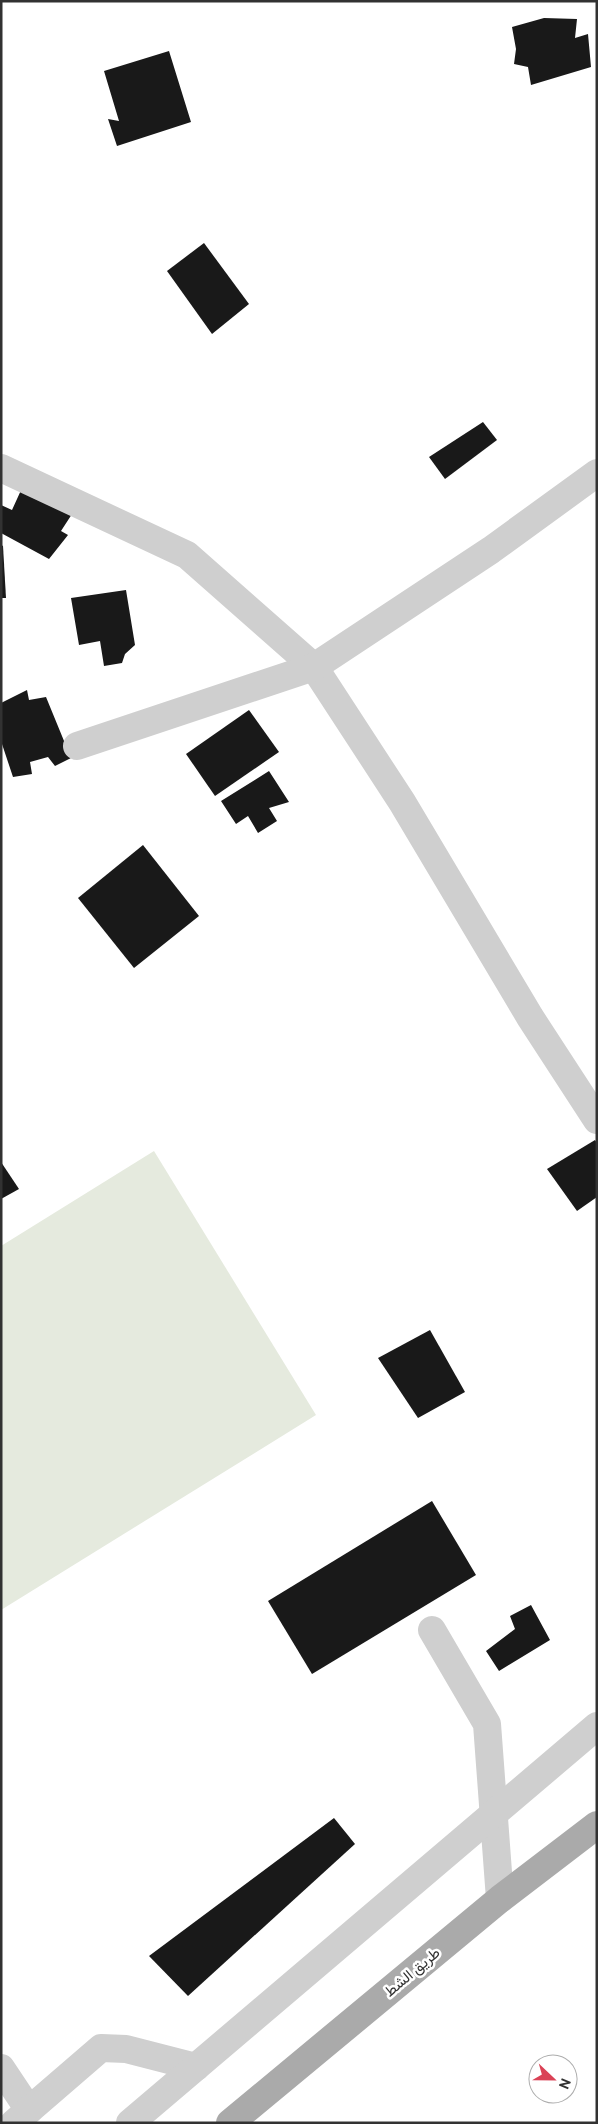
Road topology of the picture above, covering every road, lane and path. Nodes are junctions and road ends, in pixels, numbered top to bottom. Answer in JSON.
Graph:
{"nodes":[{"id":1,"x":1,"y":468,"type":"edge"},
{"id":2,"x":597,"y":473,"type":"edge"},
{"id":3,"x":314,"y":667,"type":"junction"},
{"id":4,"x":77,"y":746,"type":"dead end"},
{"id":5,"x":597,"y":1120,"type":"edge"},
{"id":6,"x":432,"y":1630,"type":"dead end"},
{"id":7,"x":597,"y":1726,"type":"edge"},
{"id":8,"x":493,"y":1815,"type":"junction"},
{"id":9,"x":597,"y":1825,"type":"edge"},
{"id":10,"x":500,"y":1899,"type":"junction"},
{"id":11,"x":196,"y":2067,"type":"junction"},
{"id":12,"x":1,"y":2068,"type":"edge"},
{"id":13,"x":21,"y":2116,"type":"edge"},
{"id":14,"x":130,"y":2123,"type":"edge"},
{"id":15,"x":230,"y":2123,"type":"edge"}],
"edges":[{"from":1,"to":3,"type":"street"},
{"from":2,"to":3,"type":"street"},
{"from":3,"to":4,"type":"street"},
{"from":3,"to":5,"type":"street"},
{"from":6,"to":8,"type":"street"},
{"from":7,"to":8,"type":"street"},
{"from":8,"to":10,"type":"street"},
{"from":8,"to":11,"type":"street"},
{"from":9,"to":10,"type":"main road","name":"طريق الشط"},
{"from":10,"to":15,"type":"main road","name":"طريق الشط"},
{"from":11,"to":13,"type":"street"},
{"from":11,"to":14,"type":"street"},
{"from":12,"to":13,"type":"street"}]}
